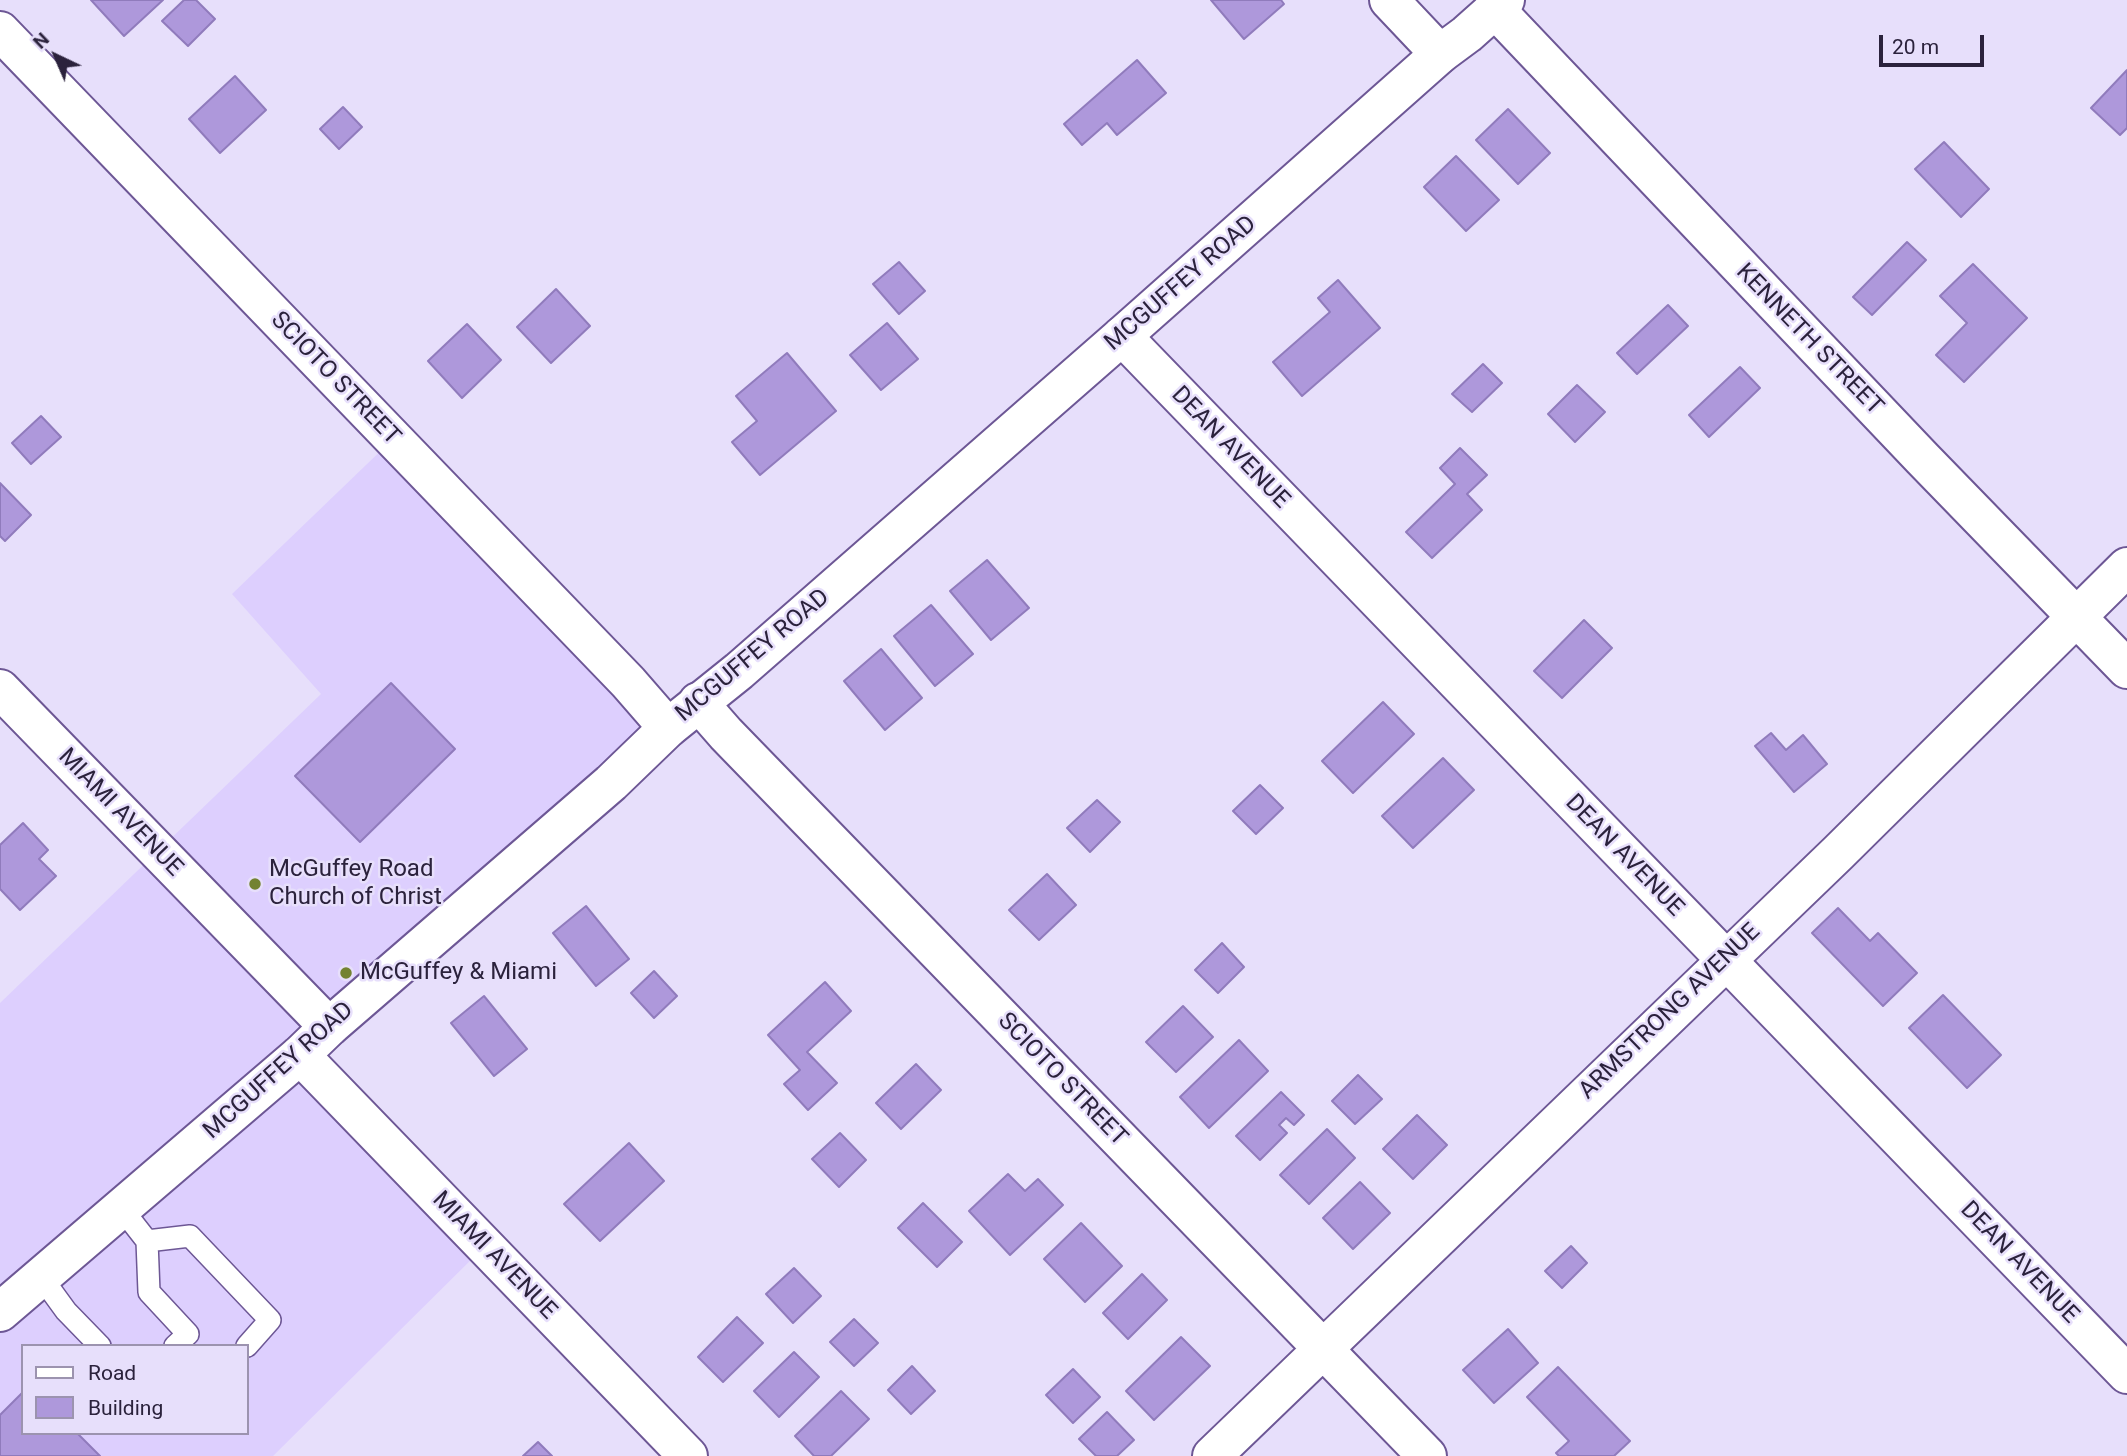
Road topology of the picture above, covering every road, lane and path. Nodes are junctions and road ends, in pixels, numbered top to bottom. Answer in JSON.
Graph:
{"nodes":[{"id":1,"x":1389,"y":0,"type":"edge"},
{"id":2,"x":1500,"y":4,"type":"edge"},
{"id":3,"x":0,"y":31,"type":"edge"},
{"id":4,"x":1440,"y":54,"type":"junction"},
{"id":5,"x":1122,"y":336,"type":"junction"},
{"id":6,"x":2127,"y":567,"type":"edge"},
{"id":7,"x":2076,"y":616,"type":"junction"},
{"id":8,"x":2127,"y":669,"type":"edge"},
{"id":9,"x":0,"y":689,"type":"edge"},
{"id":10,"x":698,"y":702,"type":"junction"},
{"id":11,"x":668,"y":728,"type":"junction"},
{"id":12,"x":1724,"y":960,"type":"junction"},
{"id":13,"x":329,"y":1027,"type":"junction"},
{"id":14,"x":300,"y":1055,"type":"junction"},
{"id":15,"x":122,"y":1209,"type":"junction"},
{"id":16,"x":146,"y":1241,"type":"junction"},
{"id":17,"x":42,"y":1278,"type":"junction"},
{"id":18,"x":0,"y":1312,"type":"edge"},
{"id":19,"x":188,"y":1342,"type":"edge"},
{"id":20,"x":98,"y":1344,"type":"edge"},
{"id":21,"x":248,"y":1345,"type":"edge"},
{"id":22,"x":1322,"y":1347,"type":"junction"},
{"id":23,"x":2127,"y":1374,"type":"edge"},
{"id":24,"x":688,"y":1456,"type":"edge"},
{"id":25,"x":1212,"y":1456,"type":"edge"},
{"id":26,"x":1427,"y":1456,"type":"edge"}],
"edges":[{"from":1,"to":4,"type":"street"},
{"from":2,"to":4,"type":"street","name":"MCGUFFEY ROAD"},
{"from":2,"to":7,"type":"street","name":"KENNETH STREET"},
{"from":3,"to":11,"type":"street","name":"SCIOTO STREET"},
{"from":4,"to":5,"type":"street","name":"MCGUFFEY ROAD"},
{"from":5,"to":10,"type":"street","name":"MCGUFFEY ROAD"},
{"from":5,"to":12,"type":"street","name":"DEAN AVENUE"},
{"from":6,"to":7,"type":"street","name":"ARMSTRONG AVENUE"},
{"from":7,"to":8,"type":"street","name":"KENNETH STREET"},
{"from":7,"to":12,"type":"street","name":"ARMSTRONG AVENUE"},
{"from":9,"to":13,"type":"street","name":"MIAMI AVENUE"},
{"from":10,"to":11,"type":"street","name":"MCGUFFEY ROAD"},
{"from":10,"to":22,"type":"street","name":"SCIOTO STREET"},
{"from":11,"to":13,"type":"street","name":"MCGUFFEY ROAD"},
{"from":12,"to":22,"type":"street","name":"ARMSTRONG AVENUE"},
{"from":12,"to":23,"type":"street","name":"DEAN AVENUE"},
{"from":13,"to":14,"type":"street","name":"MCGUFFEY ROAD"},
{"from":14,"to":15,"type":"street","name":"MCGUFFEY ROAD"},
{"from":14,"to":24,"type":"street","name":"MIAMI AVENUE"},
{"from":15,"to":16,"type":"lane"},
{"from":15,"to":17,"type":"street","name":"MCGUFFEY ROAD"},
{"from":16,"to":19,"type":"lane"},
{"from":16,"to":21,"type":"lane"},
{"from":17,"to":18,"type":"street","name":"MCGUFFEY ROAD"},
{"from":17,"to":20,"type":"lane"},
{"from":22,"to":25,"type":"street","name":"ARMSTRONG AVENUE"},
{"from":22,"to":26,"type":"street","name":"SCIOTO STREET"}]}
